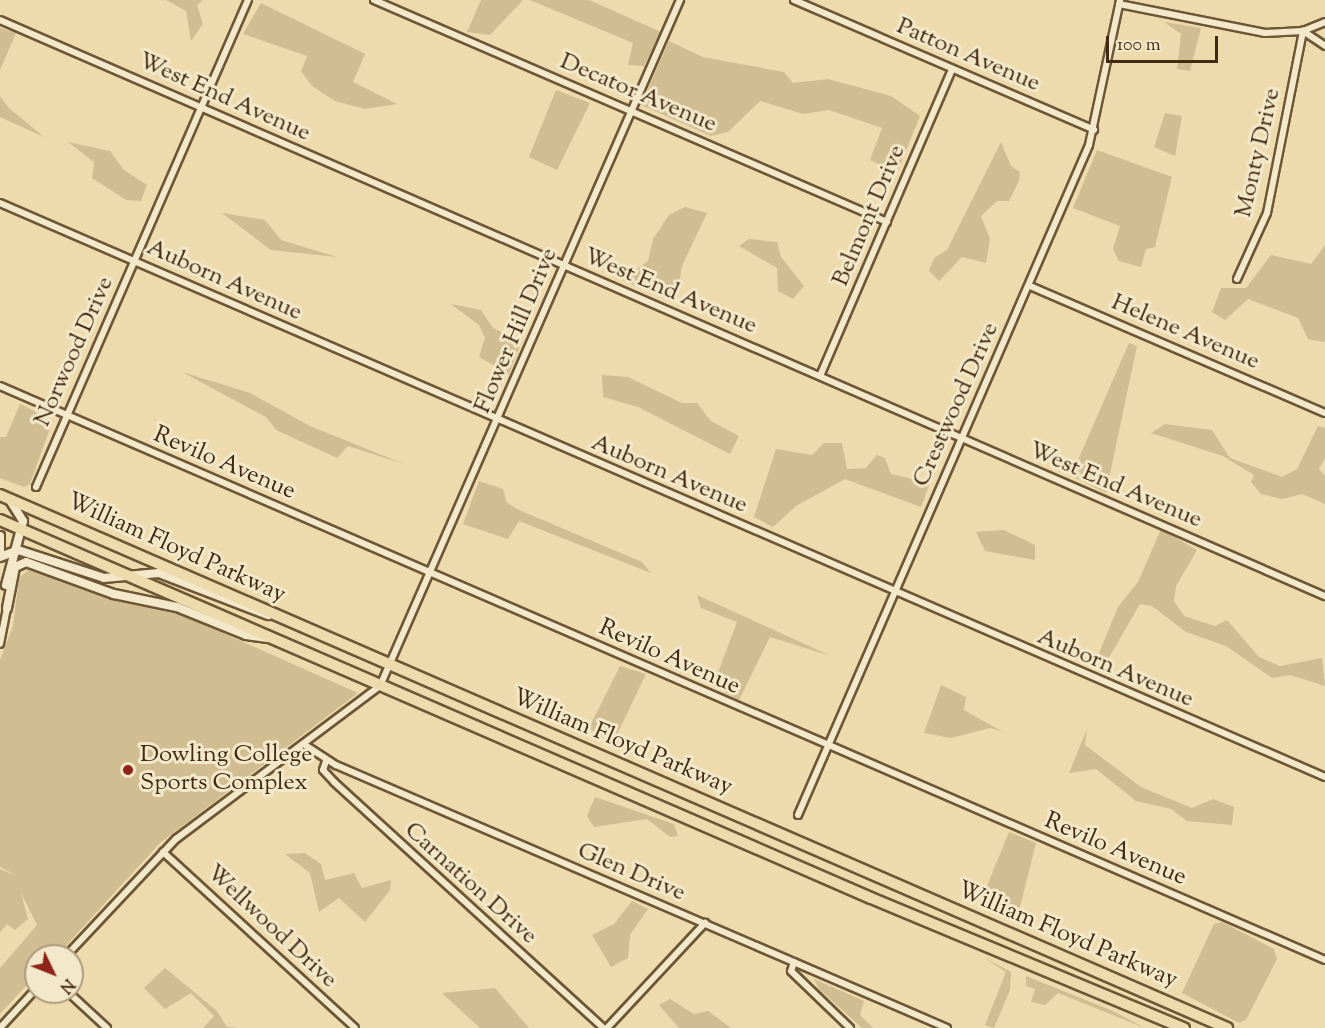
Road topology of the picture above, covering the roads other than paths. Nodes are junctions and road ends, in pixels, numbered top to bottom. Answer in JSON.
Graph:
{"nodes":[{"id":1,"x":248,"y":0,"type":"edge"},
{"id":2,"x":374,"y":0,"type":"edge"},
{"id":3,"x":680,"y":0,"type":"edge"},
{"id":4,"x":794,"y":0,"type":"edge"},
{"id":5,"x":1120,"y":2,"type":"edge"},
{"id":6,"x":0,"y":20,"type":"edge"},
{"id":7,"x":1325,"y":22,"type":"edge"},
{"id":8,"x":1303,"y":31,"type":"junction"},
{"id":9,"x":1325,"y":46,"type":"edge"},
{"id":10,"x":952,"y":69,"type":"junction"},
{"id":11,"x":201,"y":108,"type":"junction"},
{"id":12,"x":632,"y":111,"type":"junction"},
{"id":13,"x":1094,"y":130,"type":"junction"},
{"id":14,"x":0,"y":203,"type":"edge"},
{"id":15,"x":887,"y":222,"type":"junction"},
{"id":16,"x":134,"y":261,"type":"junction"},
{"id":17,"x":565,"y":266,"type":"junction"},
{"id":18,"x":1237,"y":279,"type":"dead end"},
{"id":19,"x":1030,"y":286,"type":"junction"},
{"id":20,"x":820,"y":376,"type":"junction"},
{"id":21,"x":0,"y":386,"type":"edge"},
{"id":22,"x":1325,"y":413,"type":"edge"},
{"id":23,"x":67,"y":416,"type":"junction"},
{"id":24,"x":498,"y":420,"type":"junction"},
{"id":25,"x":962,"y":439,"type":"junction"},
{"id":26,"x":36,"y":487,"type":"dead end"},
{"id":27,"x":3,"y":496,"type":"edge"},
{"id":28,"x":0,"y":520,"type":"edge"},
{"id":29,"x":22,"y":530,"type":"junction"},
{"id":30,"x":0,"y":536,"type":"edge"},
{"id":31,"x":14,"y":550,"type":"junction"},
{"id":32,"x":0,"y":557,"type":"edge"},
{"id":33,"x":432,"y":574,"type":"junction"},
{"id":34,"x":129,"y":576,"type":"junction"},
{"id":35,"x":893,"y":592,"type":"junction"},
{"id":36,"x":1325,"y":596,"type":"edge"},
{"id":37,"x":7,"y":608,"type":"junction"},
{"id":38,"x":280,"y":617,"type":"junction"},
{"id":39,"x":271,"y":637,"type":"junction"},
{"id":40,"x":0,"y":644,"type":"edge"},
{"id":41,"x":392,"y":666,"type":"junction"},
{"id":42,"x":383,"y":681,"type":"junction"},
{"id":43,"x":305,"y":745,"type":"junction"},
{"id":44,"x":829,"y":748,"type":"junction"},
{"id":45,"x":326,"y":761,"type":"junction"},
{"id":46,"x":1325,"y":777,"type":"edge"},
{"id":47,"x":798,"y":815,"type":"dead end"},
{"id":48,"x":163,"y":852,"type":"junction"},
{"id":49,"x":705,"y":923,"type":"junction"},
{"id":50,"x":77,"y":944,"type":"edge"},
{"id":51,"x":1325,"y":960,"type":"edge"},
{"id":52,"x":794,"y":962,"type":"junction"},
{"id":53,"x":24,"y":1002,"type":"edge"},
{"id":54,"x":81,"y":1004,"type":"edge"},
{"id":55,"x":0,"y":1028,"type":"edge"},
{"id":56,"x":107,"y":1028,"type":"edge"},
{"id":57,"x":355,"y":1028,"type":"edge"},
{"id":58,"x":605,"y":1028,"type":"edge"},
{"id":59,"x":850,"y":1028,"type":"edge"},
{"id":60,"x":947,"y":1028,"type":"edge"},
{"id":61,"x":1184,"y":1028,"type":"edge"},
{"id":62,"x":1227,"y":1028,"type":"edge"}],
"edges":[{"from":1,"to":11,"type":"street","name":"Norwood Drive"},
{"from":2,"to":12,"type":"street","name":"Decator Avenue"},
{"from":3,"to":12,"type":"street","name":"Flower Hill Drive"},
{"from":4,"to":10,"type":"street","name":"Patton Avenue"},
{"from":5,"to":8,"type":"street"},
{"from":5,"to":13,"type":"street","name":"Crestwood Drive"},
{"from":6,"to":11,"type":"street","name":"West End Avenue"},
{"from":7,"to":8,"type":"street"},
{"from":8,"to":9,"type":"street"},
{"from":8,"to":18,"type":"street","name":"Monty Drive"},
{"from":10,"to":13,"type":"street","name":"Patton Avenue"},
{"from":10,"to":15,"type":"street","name":"Belmont Drive"},
{"from":11,"to":16,"type":"street","name":"Norwood Drive"},
{"from":11,"to":17,"type":"street","name":"West End Avenue"},
{"from":12,"to":15,"type":"street","name":"Decator Avenue"},
{"from":12,"to":17,"type":"street","name":"Flower Hill Drive"},
{"from":13,"to":19,"type":"street","name":"Crestwood Drive"},
{"from":14,"to":16,"type":"street","name":"Auborn Avenue"},
{"from":15,"to":20,"type":"street","name":"Belmont Drive"},
{"from":16,"to":23,"type":"street","name":"Norwood Drive"},
{"from":16,"to":24,"type":"street","name":"Auborn Avenue"},
{"from":17,"to":20,"type":"street","name":"West End Avenue"},
{"from":17,"to":24,"type":"street","name":"Flower Hill Drive"},
{"from":19,"to":22,"type":"street","name":"Helene Avenue"},
{"from":19,"to":25,"type":"street","name":"Crestwood Drive"},
{"from":20,"to":25,"type":"street","name":"West End Avenue"},
{"from":21,"to":23,"type":"street","name":"Revilo Avenue"},
{"from":23,"to":26,"type":"street","name":"Norwood Drive"},
{"from":23,"to":33,"type":"street","name":"Revilo Avenue"},
{"from":24,"to":33,"type":"street","name":"Flower Hill Drive"},
{"from":24,"to":35,"type":"street","name":"Auborn Avenue"},
{"from":25,"to":35,"type":"street","name":"Crestwood Drive"},
{"from":25,"to":36,"type":"street","name":"West End Avenue"},
{"from":27,"to":29,"type":"street"},
{"from":27,"to":38,"type":"highway","name":"William Floyd Parkway"},
{"from":28,"to":29,"type":"highway","name":"William Floyd Parkway"},
{"from":29,"to":31,"type":"street"},
{"from":29,"to":34,"type":"highway","name":"William Floyd Parkway"},
{"from":30,"to":32,"type":"street"},
{"from":31,"to":32,"type":"street"},
{"from":31,"to":34,"type":"street"},
{"from":31,"to":37,"type":"street"},
{"from":33,"to":41,"type":"street","name":"Flower Hill Drive"},
{"from":33,"to":44,"type":"street","name":"Revilo Avenue"},
{"from":34,"to":38,"type":"street"},
{"from":34,"to":39,"type":"highway","name":"William Floyd Parkway"},
{"from":35,"to":44,"type":"street","name":"Crestwood Drive"},
{"from":35,"to":46,"type":"street","name":"Auborn Avenue"},
{"from":37,"to":39,"type":"street"},
{"from":37,"to":40,"type":"street"},
{"from":38,"to":41,"type":"highway","name":"William Floyd Parkway"},
{"from":39,"to":42,"type":"highway","name":"William Floyd Parkway"},
{"from":41,"to":42,"type":"street","name":"Flower Hill Drive"},
{"from":41,"to":62,"type":"highway","name":"William Floyd Parkway"},
{"from":42,"to":43,"type":"street"},
{"from":42,"to":61,"type":"highway","name":"William Floyd Parkway"},
{"from":43,"to":45,"type":"street","name":"Glen Drive"},
{"from":43,"to":48,"type":"street"},
{"from":44,"to":47,"type":"street","name":"Crestwood Drive"},
{"from":44,"to":51,"type":"street","name":"Revilo Avenue"},
{"from":45,"to":49,"type":"street","name":"Glen Drive"},
{"from":45,"to":58,"type":"street","name":"Carnation Drive"},
{"from":48,"to":50,"type":"street"},
{"from":48,"to":57,"type":"street","name":"Wellwood Drive"},
{"from":49,"to":52,"type":"street","name":"Glen Drive"},
{"from":49,"to":58,"type":"street"},
{"from":52,"to":59,"type":"street"},
{"from":52,"to":60,"type":"street","name":"Glen Drive"},
{"from":53,"to":55,"type":"street"},
{"from":54,"to":56,"type":"street"}]}
